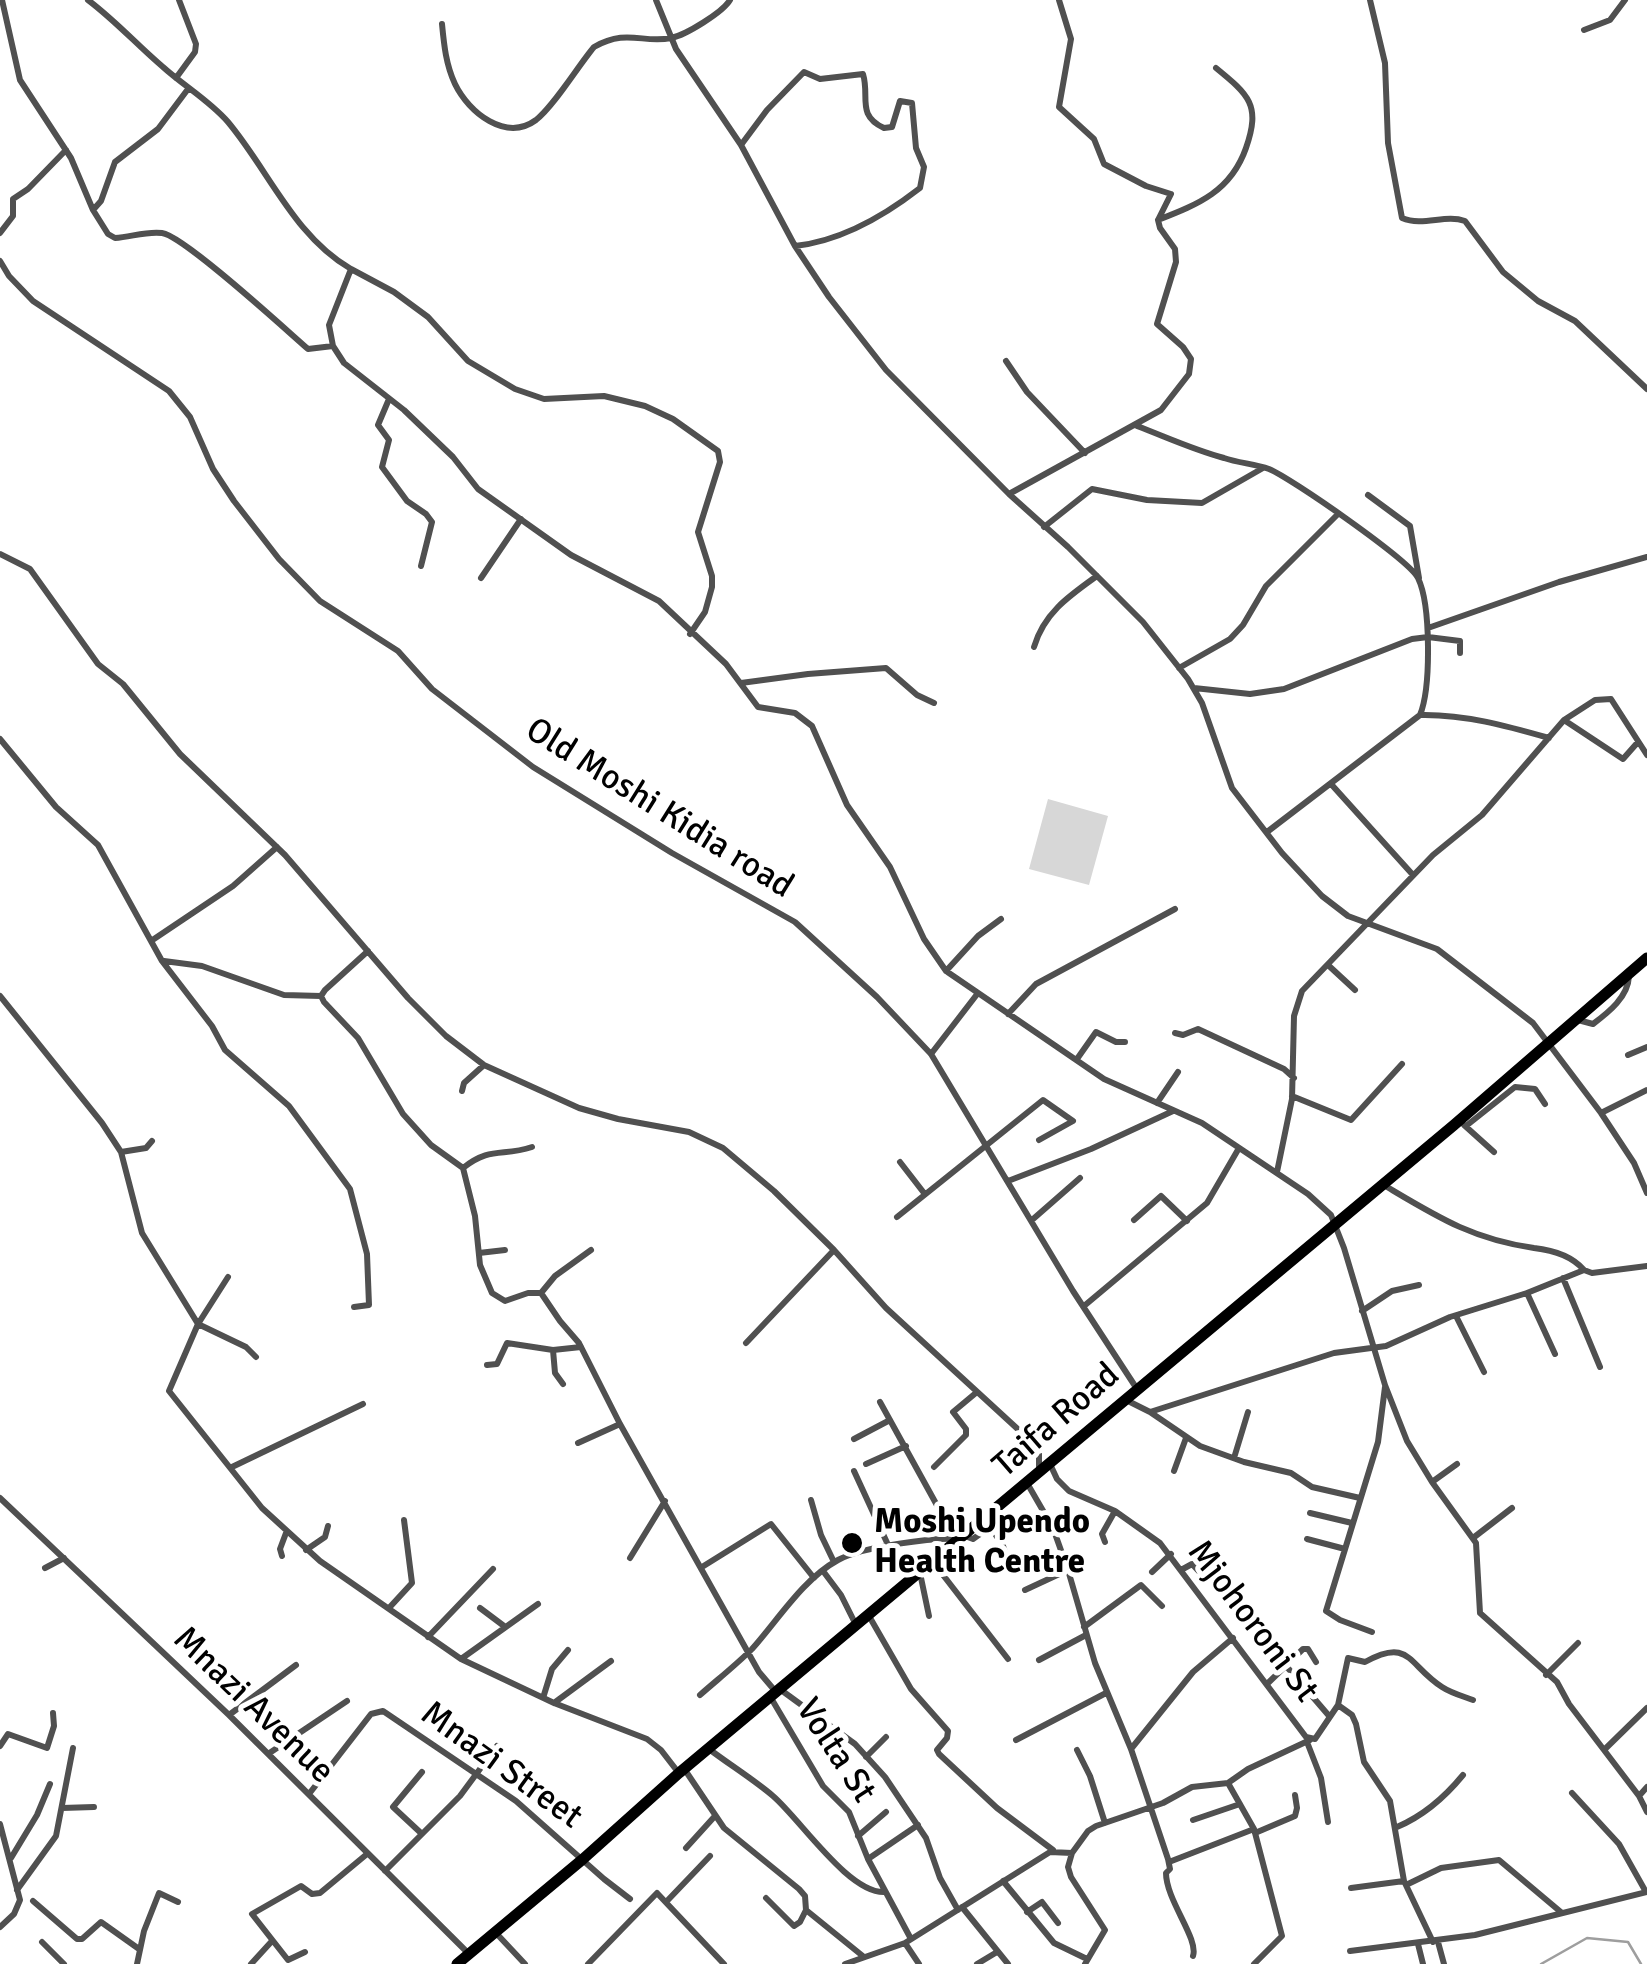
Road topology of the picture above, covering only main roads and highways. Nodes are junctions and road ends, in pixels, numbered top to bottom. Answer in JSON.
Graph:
{"nodes":[{"id":1,"x":1647,"y":958,"type":"edge"},
{"id":2,"x":457,"y":1964,"type":"edge"}],
"edges":[{"from":1,"to":2,"type":"highway","name":"Taifa Road"}]}
